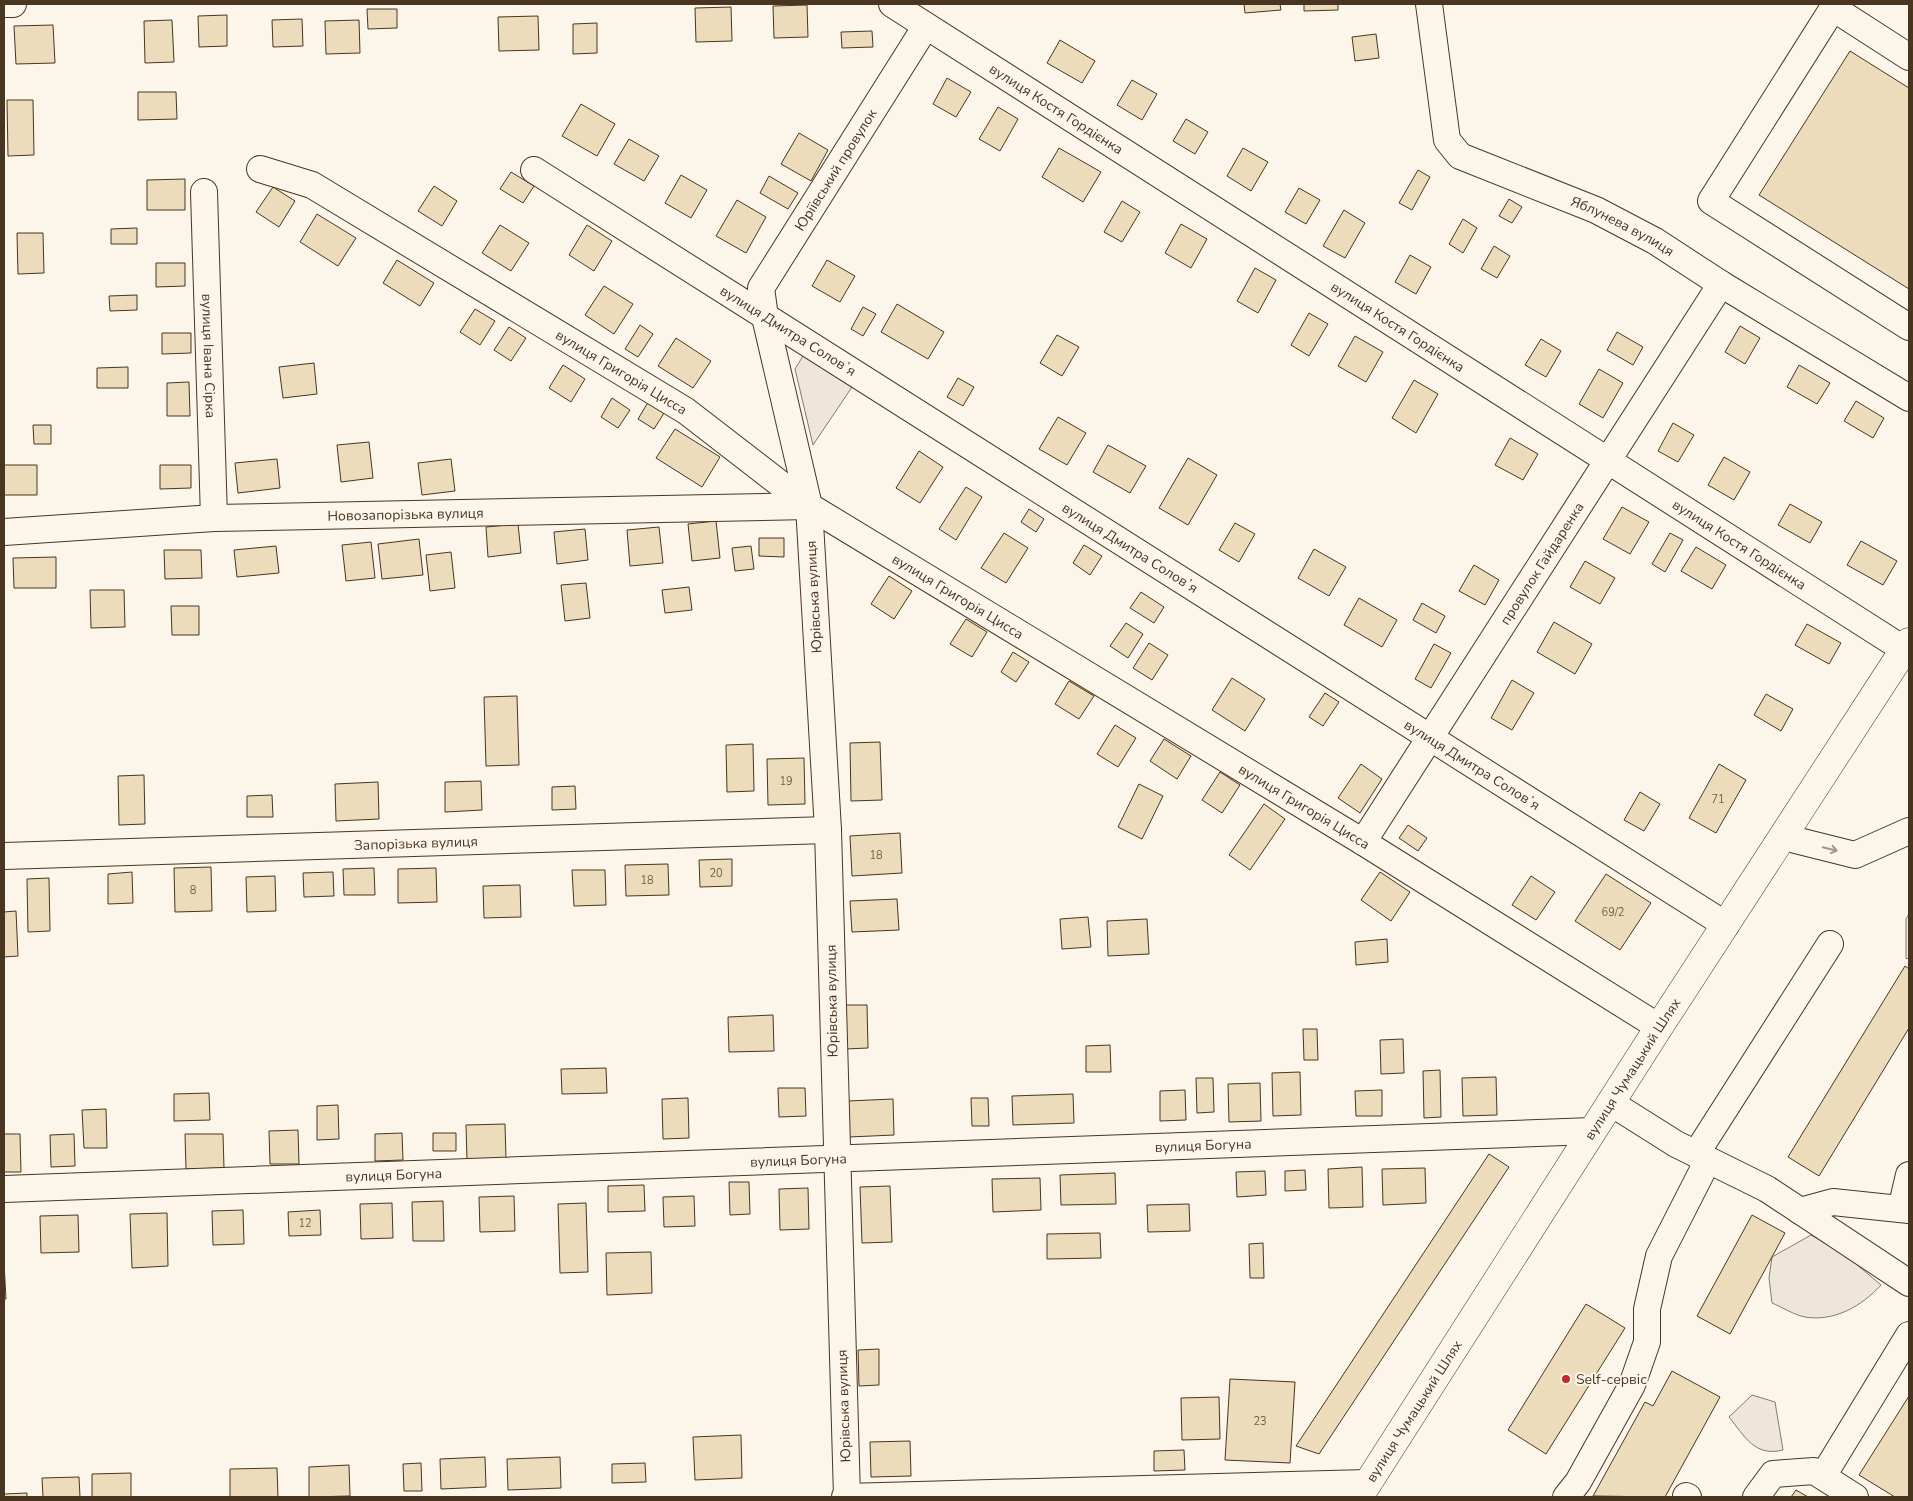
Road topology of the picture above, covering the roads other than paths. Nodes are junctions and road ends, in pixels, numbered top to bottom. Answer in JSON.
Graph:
{"nodes":[{"id":1,"x":4,"y":4,"type":"edge"},
{"id":2,"x":13,"y":4,"type":"edge"},
{"id":3,"x":892,"y":4,"type":"edge"},
{"id":4,"x":1429,"y":4,"type":"edge"},
{"id":5,"x":926,"y":26,"type":"junction"},
{"id":6,"x":1909,"y":57,"type":"edge"},
{"id":7,"x":260,"y":169,"type":"dead end"},
{"id":8,"x":534,"y":170,"type":"dead end"},
{"id":9,"x":204,"y":192,"type":"dead end"},
{"id":10,"x":1721,"y":284,"type":"junction"},
{"id":11,"x":765,"y":317,"type":"junction"},
{"id":12,"x":1909,"y":327,"type":"edge"},
{"id":13,"x":1909,"y":398,"type":"edge"},
{"id":14,"x":1608,"y":461,"type":"junction"},
{"id":15,"x":808,"y":506,"type":"junction"},
{"id":16,"x":214,"y":518,"type":"junction"},
{"id":17,"x":4,"y":532,"type":"edge"},
{"id":18,"x":1907,"y":646,"type":"edge"},
{"id":19,"x":1430,"y":738,"type":"junction"},
{"id":20,"x":828,"y":830,"type":"junction"},
{"id":21,"x":1909,"y":831,"type":"edge"},
{"id":22,"x":1783,"y":837,"type":"junction"},
{"id":23,"x":1363,"y":842,"type":"junction"},
{"id":24,"x":4,"y":856,"type":"edge"},
{"id":25,"x":1726,"y":925,"type":"junction"},
{"id":26,"x":1830,"y":944,"type":"dead end"},
{"id":27,"x":1659,"y":1026,"type":"junction"},
{"id":28,"x":1611,"y":1102,"type":"junction"},
{"id":29,"x":1592,"y":1131,"type":"junction"},
{"id":30,"x":1702,"y":1157,"type":"junction"},
{"id":31,"x":836,"y":1159,"type":"junction"},
{"id":32,"x":1909,"y":1175,"type":"edge"},
{"id":33,"x":4,"y":1189,"type":"edge"},
{"id":34,"x":1905,"y":1209,"type":"edge"},
{"id":35,"x":1800,"y":1211,"type":"junction"},
{"id":36,"x":1909,"y":1283,"type":"edge"},
{"id":37,"x":1909,"y":1335,"type":"edge"},
{"id":38,"x":1823,"y":1476,"type":"junction"},
{"id":39,"x":1363,"y":1490,"type":"edge"},
{"id":40,"x":846,"y":1497,"type":"edge"},
{"id":41,"x":1566,"y":1497,"type":"edge"},
{"id":42,"x":1756,"y":1497,"type":"edge"},
{"id":43,"x":1855,"y":1497,"type":"edge"}],
"edges":[{"from":1,"to":2,"type":"street"},
{"from":3,"to":5,"type":"street","name":"вулиця Костя Гордієнка"},
{"from":4,"to":10,"type":"street","name":"Яблунева вулиця"},
{"from":5,"to":11,"type":"street","name":"Юріївський провулок"},
{"from":5,"to":14,"type":"street","name":"вулиця Костя Гордієнка"},
{"from":6,"to":12,"type":"street"},
{"from":7,"to":15,"type":"street","name":"вулиця Григорія Цисса"},
{"from":8,"to":11,"type":"street","name":"вулиця Дмитра Соловʼя"},
{"from":9,"to":16,"type":"street","name":"вулиця Івана Сірка"},
{"from":10,"to":13,"type":"street","name":"Яблунева вулиця"},
{"from":10,"to":14,"type":"street","name":"провулок Гайдаренка"},
{"from":11,"to":15,"type":"street","name":"Юріївський провулок"},
{"from":11,"to":19,"type":"street","name":"вулиця Дмитра Соловʼя"},
{"from":14,"to":18,"type":"street","name":"вулиця Костя Гордієнка"},
{"from":14,"to":19,"type":"street","name":"провулок Гайдаренка"},
{"from":15,"to":16,"type":"street","name":"Новозапорізька вулиця"},
{"from":15,"to":20,"type":"street","name":"Юрівська вулиця"},
{"from":15,"to":23,"type":"street","name":"вулиця Григорія Цисса"},
{"from":16,"to":17,"type":"street","name":"Новозапорізька вулиця"},
{"from":18,"to":22,"type":"main road","name":"вулиця Чумацький Шлях"},
{"from":19,"to":23,"type":"street","name":"провулок Гайдаренка"},
{"from":19,"to":25,"type":"street","name":"вулиця Дмитра Соловʼя"},
{"from":20,"to":24,"type":"street","name":"Запорізька вулиця"},
{"from":20,"to":31,"type":"street","name":"Юрівська вулиця"},
{"from":22,"to":21,"type":"street","one_way":true},
{"from":22,"to":25,"type":"main road","name":"вулиця Чумацький Шлях"},
{"from":23,"to":27,"type":"street","name":"вулиця Григорія Цисса"},
{"from":25,"to":27,"type":"main road","name":"вулиця Чумацький Шлях"},
{"from":26,"to":30,"type":"street"},
{"from":27,"to":28,"type":"main road","name":"вулиця Чумацький Шлях"},
{"from":28,"to":29,"type":"main road","name":"вулиця Чумацький Шлях"},
{"from":28,"to":30,"type":"street"},
{"from":29,"to":31,"type":"street","name":"вулиця Богуна"},
{"from":29,"to":39,"type":"main road","name":"вулиця Чумацький Шлях"},
{"from":30,"to":35,"type":"street"},
{"from":30,"to":41,"type":"street"},
{"from":31,"to":33,"type":"street","name":"вулиця Богуна"},
{"from":31,"to":40,"type":"street","name":"Юрівська вулиця"},
{"from":32,"to":34,"type":"street"},
{"from":34,"to":35,"type":"street"},
{"from":35,"to":36,"type":"street"},
{"from":37,"to":38,"type":"street"},
{"from":38,"to":42,"type":"street"},
{"from":38,"to":43,"type":"street"},
{"from":39,"to":40,"type":"street"}]}
